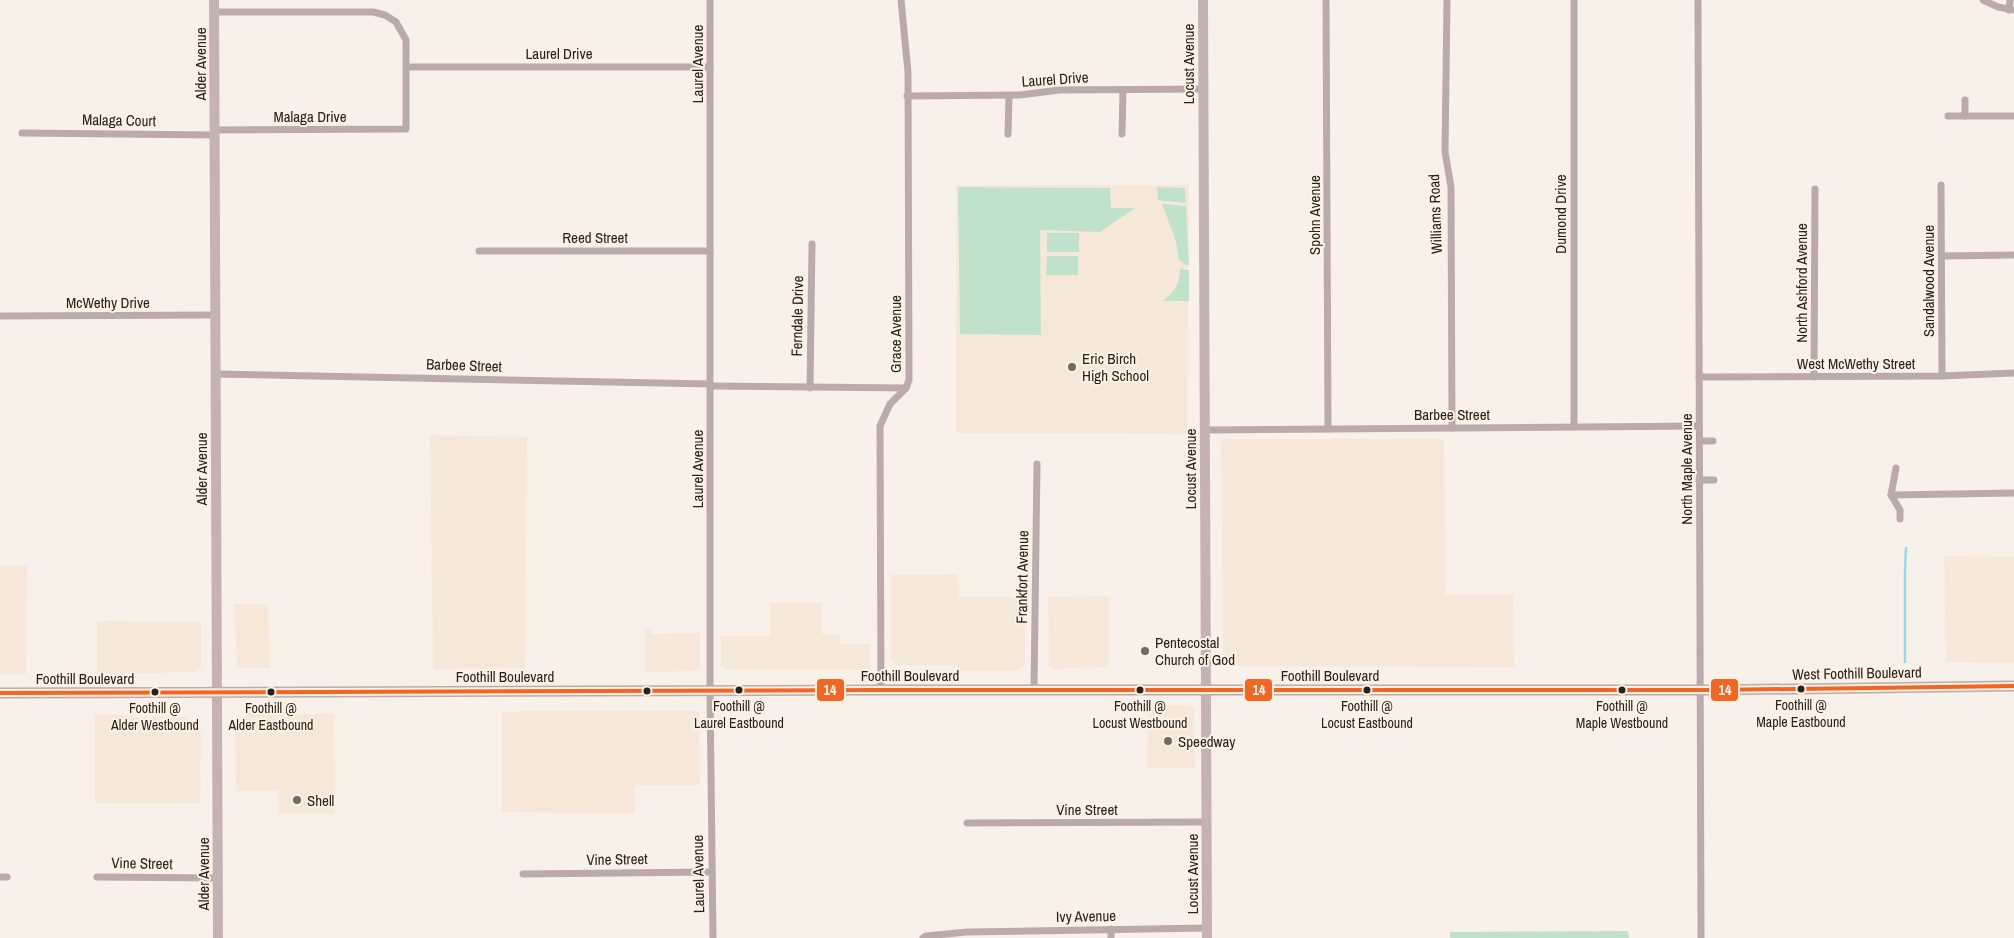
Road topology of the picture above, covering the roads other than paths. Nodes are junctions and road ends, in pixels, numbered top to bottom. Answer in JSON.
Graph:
{"nodes":[{"id":1,"x":214,"y":0,"type":"edge"},
{"id":2,"x":710,"y":0,"type":"edge"},
{"id":3,"x":900,"y":0,"type":"edge"},
{"id":4,"x":1203,"y":0,"type":"edge"},
{"id":5,"x":1326,"y":0,"type":"edge"},
{"id":6,"x":1447,"y":0,"type":"edge"},
{"id":7,"x":1574,"y":0,"type":"edge"},
{"id":8,"x":1698,"y":0,"type":"edge"},
{"id":9,"x":1983,"y":0,"type":"edge"},
{"id":10,"x":2010,"y":0,"type":"edge"},
{"id":11,"x":2012,"y":10,"type":"edge"},
{"id":12,"x":214,"y":12,"type":"junction"},
{"id":13,"x":407,"y":67,"type":"junction"},
{"id":14,"x":710,"y":67,"type":"junction"},
{"id":15,"x":1204,"y":89,"type":"junction"},
{"id":16,"x":1123,"y":90,"type":"junction"},
{"id":17,"x":1009,"y":95,"type":"junction"},
{"id":18,"x":907,"y":96,"type":"junction"},
{"id":19,"x":1965,"y":100,"type":"dead end"},
{"id":20,"x":1948,"y":116,"type":"dead end"},
{"id":21,"x":1965,"y":116,"type":"junction"},
{"id":22,"x":2014,"y":116,"type":"edge"},
{"id":23,"x":22,"y":133,"type":"dead end"},
{"id":24,"x":215,"y":133,"type":"junction"},
{"id":25,"x":1008,"y":134,"type":"dead end"},
{"id":26,"x":1122,"y":134,"type":"dead end"},
{"id":27,"x":1941,"y":186,"type":"dead end"},
{"id":28,"x":1815,"y":189,"type":"dead end"},
{"id":29,"x":812,"y":244,"type":"dead end"},
{"id":30,"x":479,"y":251,"type":"dead end"},
{"id":31,"x":710,"y":251,"type":"junction"},
{"id":32,"x":2014,"y":255,"type":"edge"},
{"id":33,"x":1942,"y":256,"type":"junction"},
{"id":34,"x":0,"y":316,"type":"edge"},
{"id":35,"x":216,"y":316,"type":"junction"},
{"id":36,"x":2014,"y":373,"type":"edge"},
{"id":37,"x":216,"y":374,"type":"junction"},
{"id":38,"x":1942,"y":376,"type":"junction"},
{"id":39,"x":1699,"y":377,"type":"junction"},
{"id":40,"x":1814,"y":377,"type":"junction"},
{"id":41,"x":710,"y":385,"type":"junction"},
{"id":42,"x":810,"y":388,"type":"junction"},
{"id":43,"x":906,"y":388,"type":"junction"},
{"id":44,"x":1700,"y":426,"type":"junction"},
{"id":45,"x":1574,"y":427,"type":"junction"},
{"id":46,"x":1452,"y":428,"type":"junction"},
{"id":47,"x":1328,"y":429,"type":"junction"},
{"id":48,"x":1204,"y":430,"type":"junction"},
{"id":49,"x":1700,"y":441,"type":"junction"},
{"id":50,"x":1713,"y":441,"type":"dead end"},
{"id":51,"x":1037,"y":464,"type":"dead end"},
{"id":52,"x":1896,"y":468,"type":"dead end"},
{"id":53,"x":1700,"y":480,"type":"junction"},
{"id":54,"x":1714,"y":480,"type":"dead end"},
{"id":55,"x":2014,"y":494,"type":"edge"},
{"id":56,"x":1891,"y":495,"type":"junction"},
{"id":57,"x":1900,"y":519,"type":"dead end"},
{"id":58,"x":2014,"y":686,"type":"edge"},
{"id":59,"x":1701,"y":689,"type":"junction"},
{"id":60,"x":710,"y":690,"type":"junction"},
{"id":61,"x":881,"y":690,"type":"junction"},
{"id":62,"x":1034,"y":690,"type":"junction"},
{"id":63,"x":1206,"y":690,"type":"junction"},
{"id":64,"x":217,"y":692,"type":"junction"},
{"id":65,"x":0,"y":693,"type":"edge"},
{"id":66,"x":1207,"y":822,"type":"junction"},
{"id":67,"x":967,"y":823,"type":"dead end"},
{"id":68,"x":712,"y":872,"type":"junction"},
{"id":69,"x":523,"y":874,"type":"dead end"},
{"id":70,"x":97,"y":877,"type":"dead end"},
{"id":71,"x":218,"y":878,"type":"junction"},
{"id":72,"x":1112,"y":929,"type":"junction"},
{"id":73,"x":1207,"y":933,"type":"edge"},
{"id":74,"x":1014,"y":935,"type":"edge"},
{"id":75,"x":218,"y":938,"type":"edge"},
{"id":76,"x":713,"y":938,"type":"edge"},
{"id":77,"x":923,"y":938,"type":"edge"},
{"id":78,"x":1112,"y":938,"type":"edge"},
{"id":79,"x":1701,"y":938,"type":"edge"}],
"edges":[{"from":1,"to":12,"type":"main road","name":"Alder Avenue"},
{"from":2,"to":14,"type":"street","name":"Laurel Avenue"},
{"from":3,"to":18,"type":"street","name":"Grace Avenue"},
{"from":4,"to":15,"type":"main road","name":"Locust Avenue"},
{"from":5,"to":47,"type":"street","name":"Spohn Avenue"},
{"from":6,"to":46,"type":"street","name":"Williams Road"},
{"from":7,"to":45,"type":"street","name":"Dumond Drive"},
{"from":8,"to":39,"type":"street","name":"North Maple Avenue"},
{"from":9,"to":11,"type":"street"},
{"from":10,"to":11,"type":"street"},
{"from":12,"to":13,"type":"street"},
{"from":12,"to":24,"type":"main road","name":"Alder Avenue"},
{"from":13,"to":14,"type":"street","name":"Laurel Drive"},
{"from":13,"to":24,"type":"street","name":"Malaga Drive"},
{"from":14,"to":31,"type":"street","name":"Laurel Avenue"},
{"from":15,"to":16,"type":"street","name":"Laurel Drive"},
{"from":15,"to":48,"type":"main road","name":"Locust Avenue"},
{"from":16,"to":17,"type":"street","name":"Laurel Drive"},
{"from":16,"to":26,"type":"street"},
{"from":17,"to":18,"type":"street","name":"Laurel Drive"},
{"from":17,"to":25,"type":"street"},
{"from":18,"to":43,"type":"street","name":"Grace Avenue"},
{"from":19,"to":21,"type":"street"},
{"from":20,"to":21,"type":"street"},
{"from":21,"to":22,"type":"street"},
{"from":23,"to":24,"type":"street","name":"Malaga Court"},
{"from":24,"to":35,"type":"main road","name":"Alder Avenue"},
{"from":27,"to":33,"type":"street","name":"Sandalwood Avenue"},
{"from":28,"to":40,"type":"street","name":"North Ashford Avenue"},
{"from":29,"to":42,"type":"street","name":"Ferndale Drive"},
{"from":30,"to":31,"type":"street","name":"Reed Street"},
{"from":31,"to":41,"type":"street","name":"Laurel Avenue"},
{"from":32,"to":33,"type":"street"},
{"from":33,"to":38,"type":"street","name":"Sandalwood Avenue"},
{"from":34,"to":35,"type":"street","name":"McWethy Drive"},
{"from":35,"to":37,"type":"main road","name":"Alder Avenue"},
{"from":36,"to":38,"type":"street","name":"West McWethy Street"},
{"from":37,"to":41,"type":"street","name":"Barbee Street"},
{"from":37,"to":64,"type":"main road","name":"Alder Avenue"},
{"from":38,"to":40,"type":"street","name":"West McWethy Street"},
{"from":39,"to":40,"type":"street","name":"West McWethy Street"},
{"from":39,"to":44,"type":"street","name":"North Maple Avenue"},
{"from":41,"to":42,"type":"street","name":"Barbee Street"},
{"from":41,"to":60,"type":"street","name":"Laurel Avenue"},
{"from":42,"to":43,"type":"street","name":"Barbee Street"},
{"from":43,"to":61,"type":"street","name":"Grace Avenue"},
{"from":44,"to":45,"type":"street","name":"Barbee Street"},
{"from":44,"to":49,"type":"street","name":"North Maple Avenue"},
{"from":45,"to":46,"type":"street","name":"Barbee Street"},
{"from":46,"to":47,"type":"street","name":"Barbee Street"},
{"from":47,"to":48,"type":"street","name":"Barbee Street"},
{"from":48,"to":63,"type":"main road","name":"Locust Avenue"},
{"from":49,"to":50,"type":"street"},
{"from":49,"to":53,"type":"street","name":"North Maple Avenue"},
{"from":51,"to":62,"type":"street","name":"Frankfort Avenue"},
{"from":52,"to":56,"type":"street"},
{"from":53,"to":54,"type":"street"},
{"from":53,"to":59,"type":"street","name":"North Maple Avenue"},
{"from":55,"to":56,"type":"street"},
{"from":56,"to":57,"type":"street"},
{"from":58,"to":59,"type":"main road","name":"West Foothill Boulevard"},
{"from":59,"to":63,"type":"main road","name":"Foothill Boulevard"},
{"from":59,"to":79,"type":"street","name":"North Maple Avenue"},
{"from":60,"to":61,"type":"main road","name":"Foothill Boulevard"},
{"from":60,"to":64,"type":"main road","name":"Foothill Boulevard"},
{"from":60,"to":68,"type":"street","name":"Laurel Avenue"},
{"from":61,"to":62,"type":"main road","name":"Foothill Boulevard"},
{"from":62,"to":63,"type":"main road","name":"Foothill Boulevard"},
{"from":63,"to":66,"type":"main road","name":"Locust Avenue"},
{"from":64,"to":65,"type":"main road","name":"Foothill Boulevard"},
{"from":64,"to":71,"type":"main road","name":"Alder Avenue"},
{"from":66,"to":67,"type":"street","name":"Vine Street"},
{"from":66,"to":73,"type":"main road","name":"Locust Avenue"},
{"from":68,"to":69,"type":"street","name":"Vine Street"},
{"from":68,"to":76,"type":"street","name":"Laurel Avenue"},
{"from":70,"to":71,"type":"street","name":"Vine Street"},
{"from":71,"to":75,"type":"main road","name":"Alder Avenue"},
{"from":72,"to":73,"type":"street","name":"Ivy Avenue"},
{"from":72,"to":74,"type":"street","name":"Ivy Avenue"},
{"from":72,"to":78,"type":"street"},
{"from":74,"to":77,"type":"street","name":"Ivy Avenue"}]}
